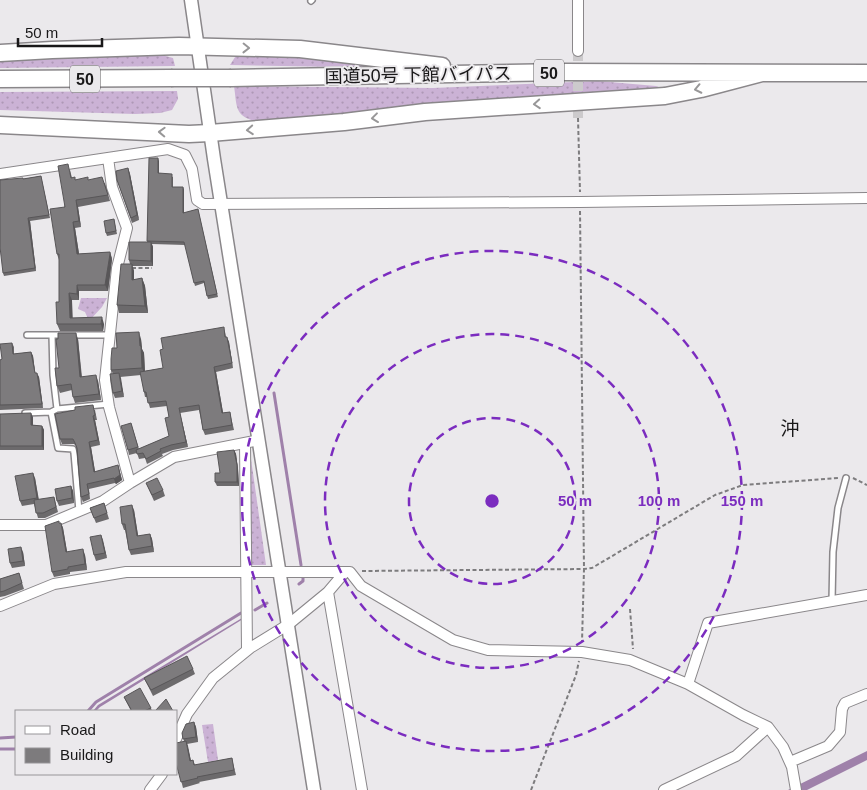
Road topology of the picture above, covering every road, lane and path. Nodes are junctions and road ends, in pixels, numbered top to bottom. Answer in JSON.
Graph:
{"nodes":[{"id":1,"x":191,"y":0,"type":"edge"},
{"id":2,"x":578,"y":0,"type":"edge"},
{"id":3,"x":197,"y":47,"type":"junction"},
{"id":4,"x":578,"y":51,"type":"tunnel mouth"},
{"id":5,"x":0,"y":53,"type":"edge"},
{"id":6,"x":762,"y":73,"type":"junction"},
{"id":7,"x":867,"y":73,"type":"edge"},
{"id":8,"x":502,"y":74,"type":"junction"},
{"id":9,"x":0,"y":79,"type":"edge"},
{"id":10,"x":578,"y":118,"type":"tunnel mouth"},
{"id":11,"x":0,"y":125,"type":"edge"},
{"id":12,"x":210,"y":133,"type":"junction"},
{"id":13,"x":108,"y":158,"type":"junction"},
{"id":14,"x":0,"y":174,"type":"edge"},
{"id":15,"x":867,"y":198,"type":"edge"},
{"id":16,"x":580,"y":202,"type":"junction"},
{"id":17,"x":221,"y":205,"type":"junction"},
{"id":18,"x":117,"y":268,"type":"junction"},
{"id":19,"x":152,"y":268,"type":"edge"},
{"id":20,"x":27,"y":335,"type":"dead end"},
{"id":21,"x":52,"y":335,"type":"junction"},
{"id":22,"x":110,"y":335,"type":"junction"},
{"id":23,"x":109,"y":404,"type":"junction"},
{"id":24,"x":57,"y":409,"type":"junction"},
{"id":25,"x":50,"y":412,"type":"junction"},
{"id":26,"x":21,"y":413,"type":"edge"},
{"id":27,"x":260,"y":440,"type":"junction"},
{"id":28,"x":245,"y":443,"type":"junction"},
{"id":29,"x":846,"y":478,"type":"junction"},
{"id":30,"x":130,"y":483,"type":"junction"},
{"id":31,"x":867,"y":485,"type":"edge"},
{"id":32,"x":79,"y":511,"type":"junction"},
{"id":33,"x":0,"y":525,"type":"edge"},
{"id":34,"x":584,"y":569,"type":"junction"},
{"id":35,"x":279,"y":571,"type":"junction"},
{"id":36,"x":246,"y":572,"type":"junction"},
{"id":37,"x":347,"y":572,"type":"junction"},
{"id":38,"x":328,"y":592,"type":"junction"},
{"id":39,"x":867,"y":595,"type":"edge"},
{"id":40,"x":832,"y":602,"type":"junction"},
{"id":41,"x":0,"y":606,"type":"edge"},
{"id":42,"x":630,"y":610,"type":"dead end"},
{"id":43,"x":289,"y":624,"type":"junction"},
{"id":44,"x":247,"y":650,"type":"junction"},
{"id":45,"x":582,"y":652,"type":"junction"},
{"id":46,"x":633,"y":662,"type":"junction"},
{"id":47,"x":688,"y":684,"type":"junction"},
{"id":48,"x":867,"y":694,"type":"edge"},
{"id":49,"x":768,"y":727,"type":"junction"},
{"id":50,"x":178,"y":734,"type":"edge"},
{"id":51,"x":790,"y":762,"type":"junction"},
{"id":52,"x":161,"y":775,"type":"edge"},
{"id":53,"x":796,"y":788,"type":"edge"},
{"id":54,"x":150,"y":790,"type":"edge"},
{"id":55,"x":314,"y":790,"type":"edge"},
{"id":56,"x":362,"y":790,"type":"edge"},
{"id":57,"x":531,"y":790,"type":"edge"},
{"id":58,"x":664,"y":790,"type":"edge"}],
"edges":[{"from":1,"to":3,"type":"street"},
{"from":2,"to":4,"type":"street"},
{"from":3,"to":5,"type":"highway"},
{"from":3,"to":8,"type":"highway","one_way":true},
{"from":3,"to":12,"type":"street"},
{"from":6,"to":7,"type":"highway","name":"国道50号 下館バイパス","number":"50"},
{"from":6,"to":8,"type":"highway","name":"国道50号 下館バイパス","number":"50"},
{"from":6,"to":12,"type":"highway","one_way":true},
{"from":8,"to":9,"type":"highway","name":"国道50号 下館バイパス","number":"50","bridge":true},
{"from":10,"to":16,"type":"path"},
{"from":12,"to":11,"type":"highway","one_way":true},
{"from":12,"to":17,"type":"street"},
{"from":13,"to":14,"type":"street"},
{"from":13,"to":17,"type":"street"},
{"from":13,"to":18,"type":"street"},
{"from":15,"to":16,"type":"street"},
{"from":16,"to":17,"type":"street"},
{"from":16,"to":34,"type":"path"},
{"from":17,"to":27,"type":"street"},
{"from":18,"to":19,"type":"path"},
{"from":18,"to":22,"type":"street"},
{"from":20,"to":21,"type":"lane"},
{"from":21,"to":22,"type":"lane"},
{"from":21,"to":24,"type":"lane"},
{"from":22,"to":23,"type":"street"},
{"from":23,"to":24,"type":"lane"},
{"from":23,"to":30,"type":"street"},
{"from":24,"to":25,"type":"lane"},
{"from":25,"to":26,"type":"lane"},
{"from":25,"to":32,"type":"lane"},
{"from":27,"to":28,"type":"street"},
{"from":27,"to":35,"type":"street"},
{"from":28,"to":30,"type":"street"},
{"from":28,"to":36,"type":"street"},
{"from":29,"to":31,"type":"path"},
{"from":29,"to":34,"type":"path"},
{"from":29,"to":40,"type":"lane"},
{"from":30,"to":32,"type":"street"},
{"from":32,"to":33,"type":"street"},
{"from":34,"to":37,"type":"path"},
{"from":34,"to":45,"type":"path"},
{"from":35,"to":36,"type":"street"},
{"from":35,"to":37,"type":"street"},
{"from":35,"to":43,"type":"street"},
{"from":36,"to":41,"type":"street"},
{"from":36,"to":44,"type":"street"},
{"from":37,"to":38,"type":"street"},
{"from":37,"to":45,"type":"street"},
{"from":38,"to":43,"type":"street"},
{"from":38,"to":56,"type":"street"},
{"from":39,"to":40,"type":"street"},
{"from":40,"to":47,"type":"street"},
{"from":42,"to":46,"type":"path"},
{"from":43,"to":44,"type":"street"},
{"from":43,"to":55,"type":"street"},
{"from":44,"to":50,"type":"street"},
{"from":45,"to":46,"type":"street"},
{"from":45,"to":57,"type":"path"},
{"from":46,"to":47,"type":"street"},
{"from":47,"to":49,"type":"street"},
{"from":48,"to":51,"type":"street"},
{"from":49,"to":51,"type":"street"},
{"from":49,"to":58,"type":"street"},
{"from":51,"to":53,"type":"street"},
{"from":52,"to":54,"type":"street"}]}
